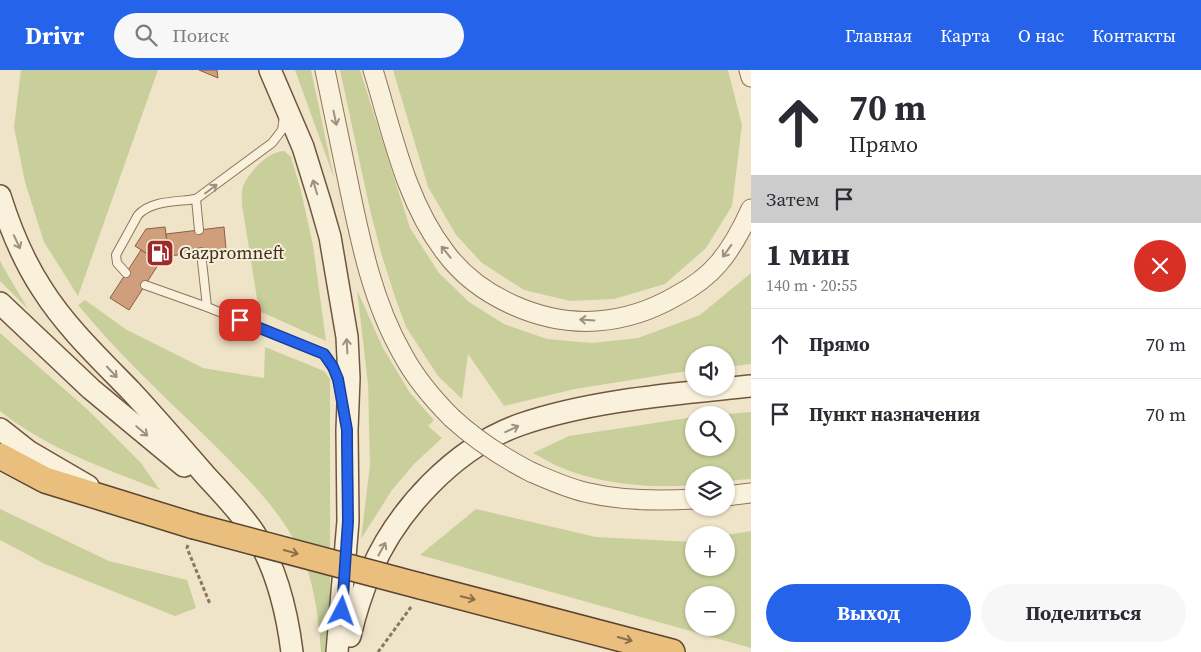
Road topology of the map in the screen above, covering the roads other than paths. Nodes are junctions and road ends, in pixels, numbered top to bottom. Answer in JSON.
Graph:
{"nodes":[{"id":1,"x":325,"y":70,"type":"edge"},
{"id":2,"x":373,"y":70,"type":"edge"},
{"id":3,"x":749,"y":70,"type":"edge"},
{"id":4,"x":751,"y":77,"type":"edge"},
{"id":5,"x":274,"y":78,"type":"edge"},
{"id":6,"x":0,"y":196,"type":"edge"},
{"id":7,"x":196,"y":200,"type":"junction"},
{"id":8,"x":751,"y":209,"type":"edge"},
{"id":9,"x":199,"y":230,"type":"dead end"},
{"id":10,"x":202,"y":252,"type":"dead end"},
{"id":11,"x":126,"y":273,"type":"dead end"},
{"id":12,"x":145,"y":285,"type":"dead end"},
{"id":13,"x":0,"y":303,"type":"edge"},
{"id":14,"x":207,"y":307,"type":"junction"},
{"id":15,"x":751,"y":386,"type":"edge"},
{"id":16,"x":0,"y":429,"type":"edge"},
{"id":17,"x":347,"y":430,"type":"junction"},
{"id":18,"x":0,"y":456,"type":"edge"},
{"id":19,"x":751,"y":493,"type":"edge"},
{"id":20,"x":735,"y":495,"type":"edge"},
{"id":21,"x":685,"y":499,"type":"edge"},
{"id":22,"x":117,"y":503,"type":"junction"},
{"id":23,"x":234,"y":507,"type":"junction"},
{"id":24,"x":292,"y":652,"type":"edge"},
{"id":25,"x":337,"y":652,"type":"edge"},
{"id":26,"x":347,"y":652,"type":"edge"},
{"id":27,"x":672,"y":652,"type":"edge"}],
"edges":[{"from":1,"to":21,"type":"street","one_way":true,"bridge":true},
{"from":8,"to":2,"type":"street","one_way":true},
{"from":3,"to":4,"type":"street"},
{"from":7,"to":5,"type":"lane","one_way":true},
{"from":17,"to":5,"type":"main road","one_way":true},
{"from":6,"to":23,"type":"main road","one_way":true},
{"from":7,"to":9,"type":"lane"},
{"from":7,"to":11,"type":"lane"},
{"from":10,"to":14,"type":"lane"},
{"from":12,"to":14,"type":"lane"},
{"from":13,"to":23,"type":"main road","one_way":true},
{"from":14,"to":17,"type":"lane"},
{"from":26,"to":15,"type":"main road","one_way":true},
{"from":16,"to":22,"type":"main road"},
{"from":17,"to":25,"type":"main road"},
{"from":18,"to":22,"type":"highway"},
{"from":19,"to":20,"type":"street"},
{"from":22,"to":27,"type":"highway","one_way":true,"bridge":true},
{"from":23,"to":24,"type":"main road"}]}
